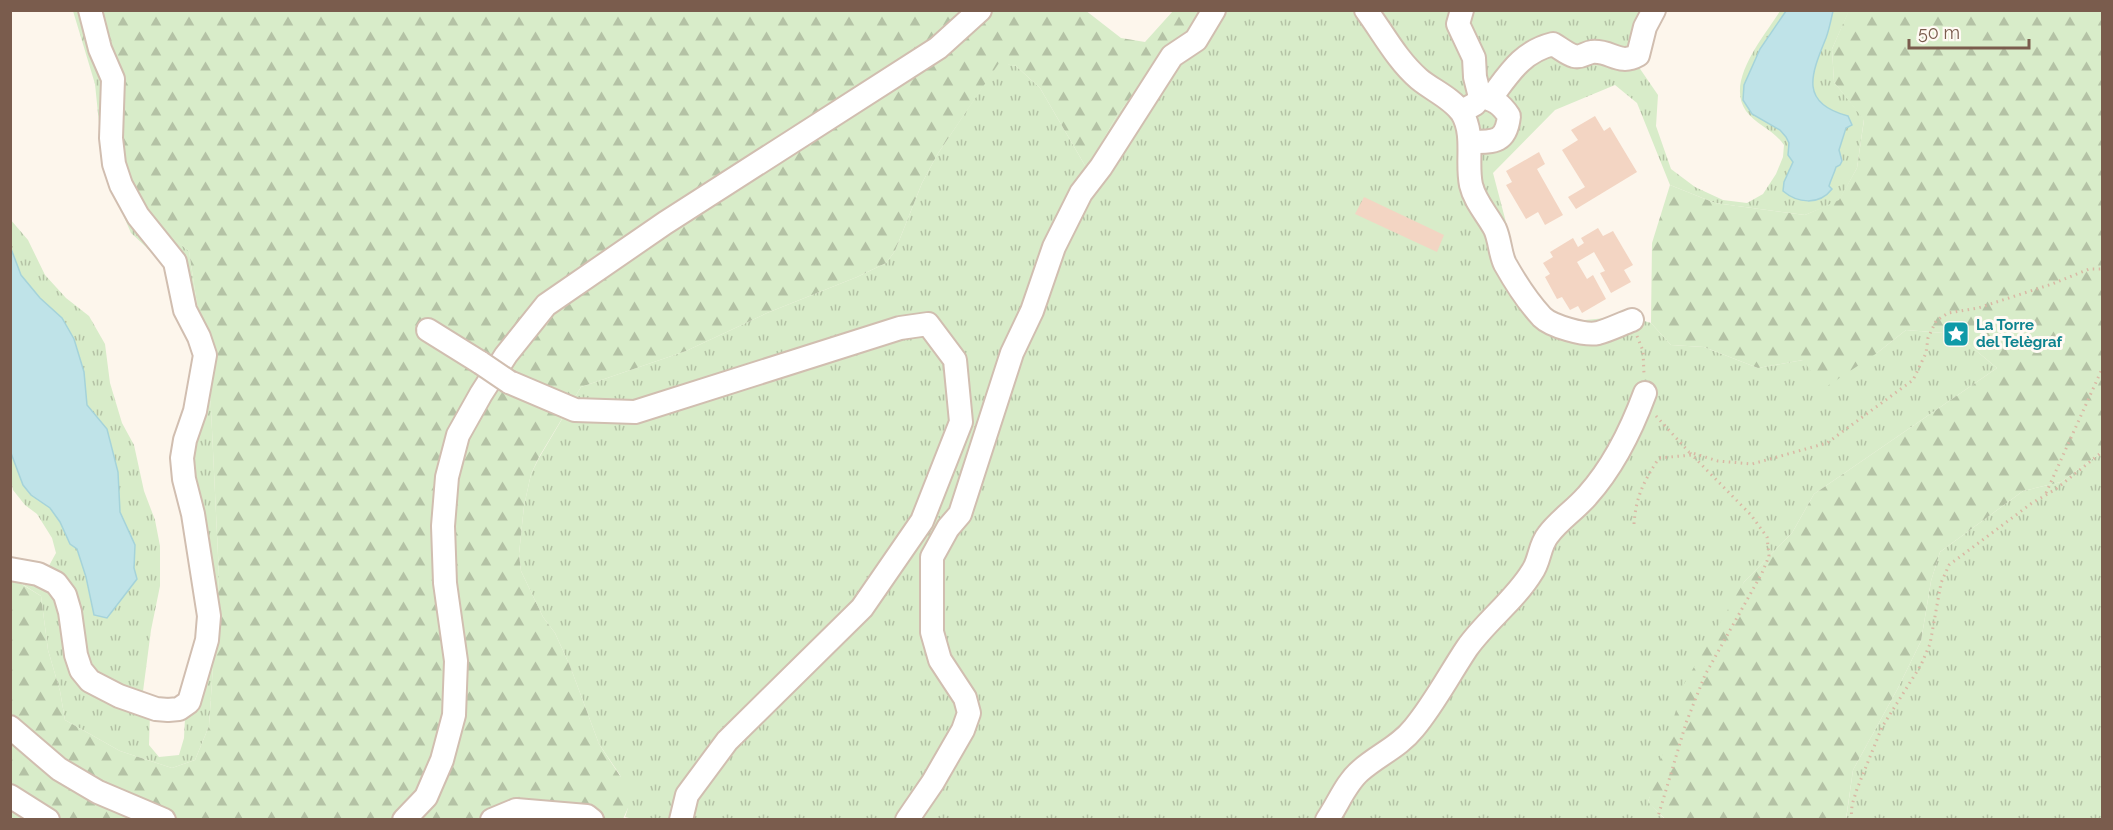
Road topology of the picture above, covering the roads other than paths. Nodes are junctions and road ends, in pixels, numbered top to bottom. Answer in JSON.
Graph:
{"nodes":[{"id":1,"x":90,"y":10,"type":"edge"},
{"id":2,"x":965,"y":10,"type":"edge"},
{"id":3,"x":980,"y":10,"type":"edge"},
{"id":4,"x":1214,"y":10,"type":"edge"},
{"id":5,"x":1366,"y":10,"type":"edge"},
{"id":6,"x":1462,"y":10,"type":"edge"},
{"id":7,"x":1654,"y":10,"type":"edge"},
{"id":8,"x":938,"y":48,"type":"junction"},
{"id":9,"x":1485,"y":98,"type":"junction"},
{"id":10,"x":1461,"y":112,"type":"junction"},
{"id":11,"x":1470,"y":142,"type":"junction"},
{"id":12,"x":1632,"y":320,"type":"road end"},
{"id":13,"x":428,"y":330,"type":"dead end"},
{"id":14,"x":1645,"y":393,"type":"road end"},
{"id":15,"x":10,"y":569,"type":"edge"},
{"id":16,"x":10,"y":727,"type":"edge"},
{"id":17,"x":10,"y":796,"type":"edge"},
{"id":18,"x":48,"y":819,"type":"edge"},
{"id":19,"x":164,"y":819,"type":"edge"},
{"id":20,"x":404,"y":819,"type":"edge"},
{"id":21,"x":492,"y":819,"type":"edge"},
{"id":22,"x":592,"y":819,"type":"edge"},
{"id":23,"x":681,"y":819,"type":"edge"},
{"id":24,"x":908,"y":819,"type":"edge"},
{"id":25,"x":1327,"y":819,"type":"edge"}],
"edges":[{"from":1,"to":15,"type":"lane"},
{"from":2,"to":8,"type":"lane"},
{"from":3,"to":8,"type":"lane"},
{"from":4,"to":24,"type":"lane"},
{"from":5,"to":10,"type":"lane"},
{"from":6,"to":9,"type":"lane"},
{"from":7,"to":9,"type":"lane"},
{"from":8,"to":20,"type":"lane"},
{"from":9,"to":10,"type":"lane"},
{"from":9,"to":11,"type":"lane"},
{"from":10,"to":11,"type":"lane"},
{"from":11,"to":12,"type":"lane"},
{"from":13,"to":23,"type":"lane","bridge":true},
{"from":14,"to":25,"type":"lane"},
{"from":16,"to":19,"type":"lane"},
{"from":17,"to":18,"type":"lane"},
{"from":21,"to":22,"type":"lane"}]}
